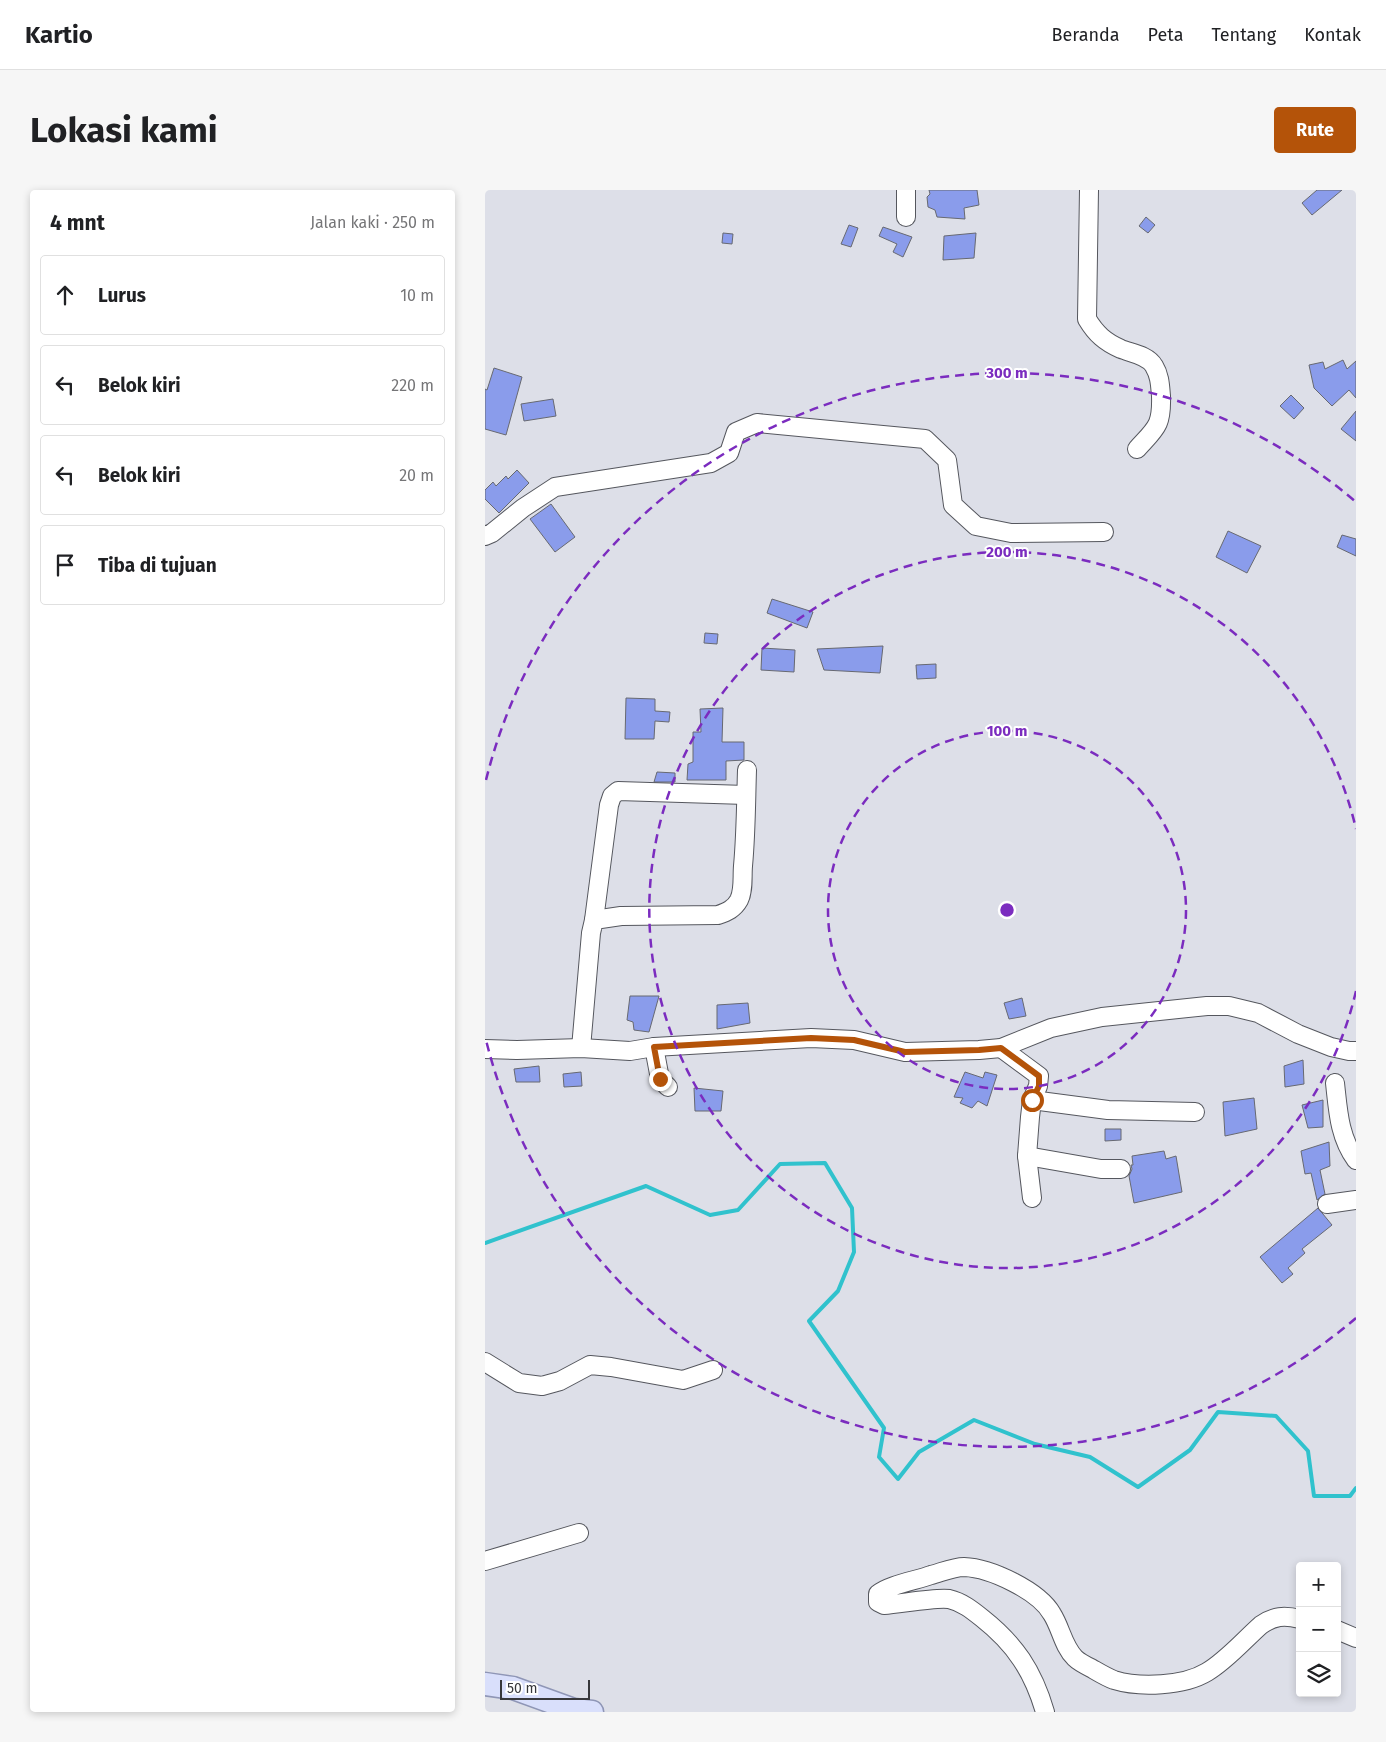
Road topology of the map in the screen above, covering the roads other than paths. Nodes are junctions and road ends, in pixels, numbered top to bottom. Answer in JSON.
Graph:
{"nodes":[{"id":1,"x":906,"y":190,"type":"edge"},
{"id":2,"x":1089,"y":190,"type":"edge"},
{"id":3,"x":906,"y":217,"type":"dead end"},
{"id":4,"x":1137,"y":449,"type":"dead end"},
{"id":5,"x":1104,"y":532,"type":"dead end"},
{"id":6,"x":485,"y":536,"type":"edge"},
{"id":7,"x":747,"y":770,"type":"dead end"},
{"id":8,"x":746,"y":794,"type":"junction"},
{"id":9,"x":594,"y":920,"type":"junction"},
{"id":10,"x":654,"y":1047,"type":"junction"},
{"id":11,"x":581,"y":1048,"type":"junction"},
{"id":12,"x":1001,"y":1048,"type":"junction"},
{"id":13,"x":485,"y":1049,"type":"edge"},
{"id":14,"x":1356,"y":1051,"type":"edge"},
{"id":15,"x":1335,"y":1083,"type":"dead end"},
{"id":16,"x":668,"y":1087,"type":"dead end"},
{"id":17,"x":1032,"y":1100,"type":"junction"},
{"id":18,"x":1195,"y":1112,"type":"dead end"},
{"id":19,"x":1027,"y":1156,"type":"junction"},
{"id":20,"x":1356,"y":1160,"type":"edge"},
{"id":21,"x":1121,"y":1169,"type":"dead end"},
{"id":22,"x":1032,"y":1198,"type":"dead end"},
{"id":23,"x":1356,"y":1200,"type":"edge"},
{"id":24,"x":1327,"y":1204,"type":"dead end"},
{"id":25,"x":485,"y":1362,"type":"edge"},
{"id":26,"x":713,"y":1370,"type":"dead end"},
{"id":27,"x":579,"y":1533,"type":"dead end"},
{"id":28,"x":485,"y":1561,"type":"edge"},
{"id":29,"x":1296,"y":1618,"type":"edge"},
{"id":30,"x":1341,"y":1632,"type":"edge"},
{"id":31,"x":1356,"y":1638,"type":"edge"},
{"id":32,"x":485,"y":1684,"type":"edge"},
{"id":33,"x":578,"y":1711,"type":"edge"},
{"id":34,"x":1045,"y":1712,"type":"edge"}],
"edges":[{"from":1,"to":3,"type":"street"},
{"from":2,"to":4,"type":"street"},
{"from":5,"to":6,"type":"street"},
{"from":7,"to":8,"type":"street"},
{"from":8,"to":9,"type":"street"},
{"from":8,"to":9,"type":"street"},
{"from":9,"to":11,"type":"street"},
{"from":10,"to":11,"type":"street"},
{"from":10,"to":12,"type":"street"},
{"from":10,"to":16,"type":"street"},
{"from":11,"to":13,"type":"street"},
{"from":12,"to":14,"type":"street"},
{"from":12,"to":17,"type":"street"},
{"from":15,"to":20,"type":"street"},
{"from":17,"to":18,"type":"street"},
{"from":17,"to":19,"type":"street"},
{"from":19,"to":21,"type":"street"},
{"from":19,"to":22,"type":"street"},
{"from":23,"to":24,"type":"street"},
{"from":25,"to":26,"type":"street"},
{"from":27,"to":28,"type":"street"},
{"from":29,"to":34,"type":"street"},
{"from":30,"to":31,"type":"street"},
{"from":32,"to":33,"type":"main road"}]}
